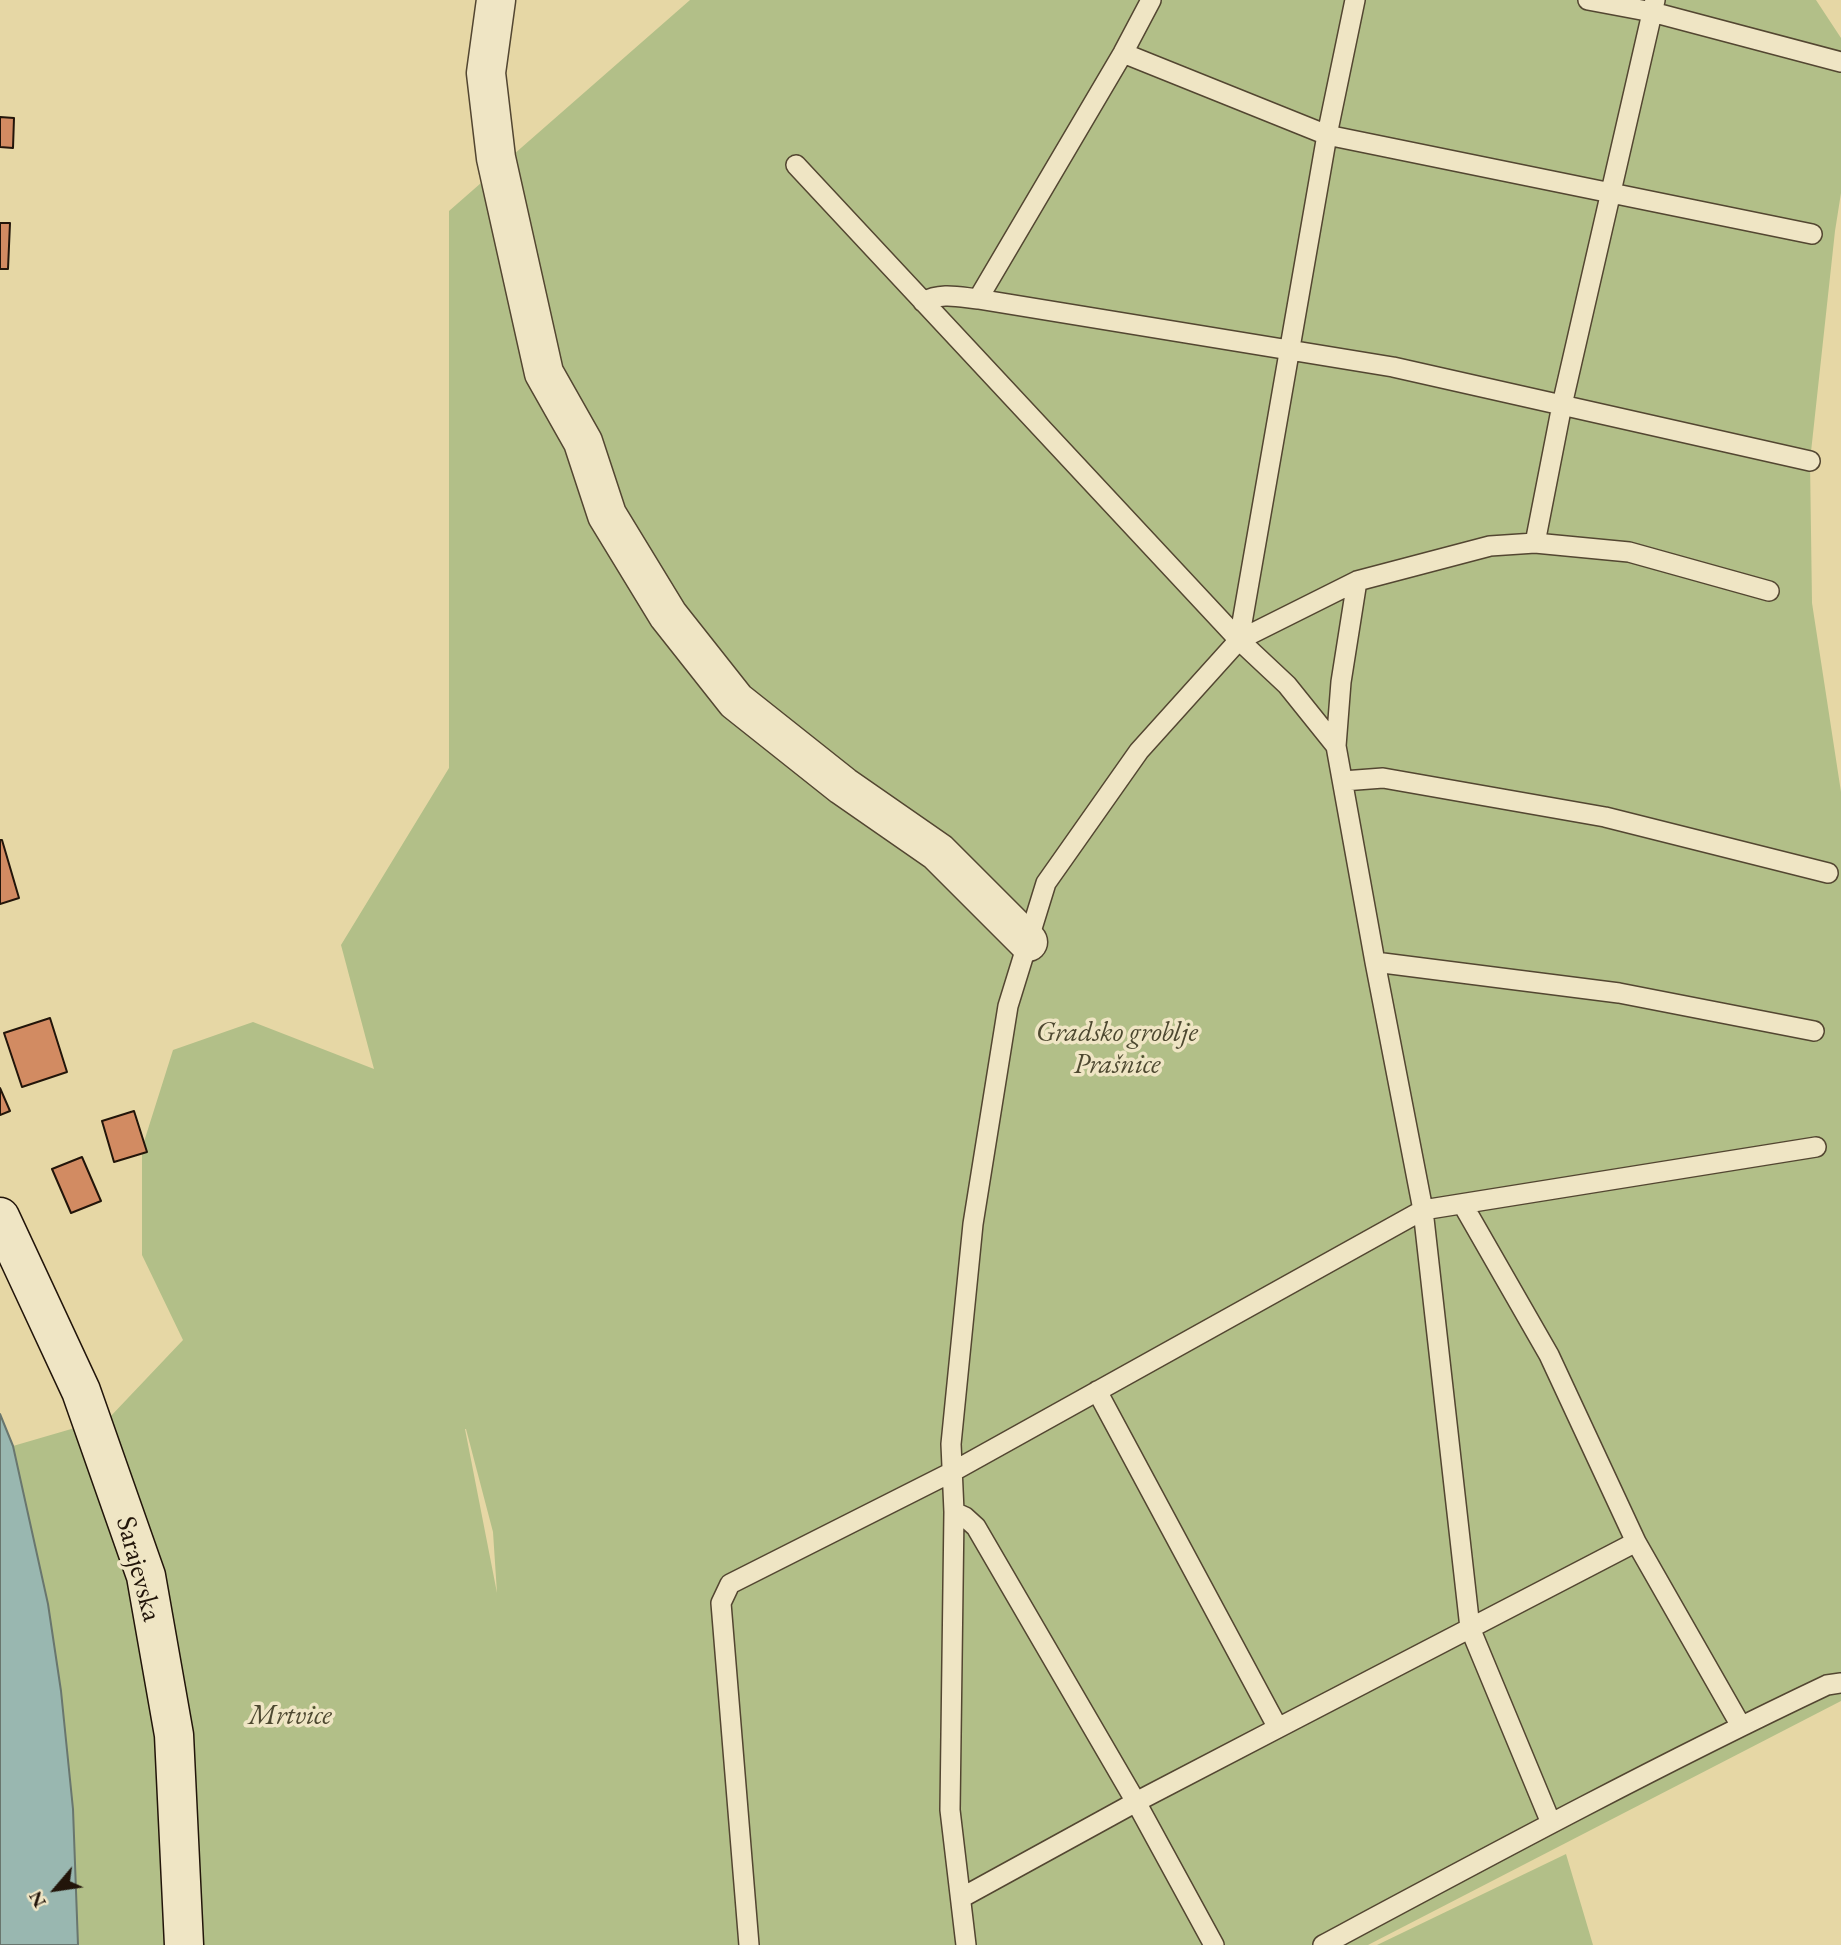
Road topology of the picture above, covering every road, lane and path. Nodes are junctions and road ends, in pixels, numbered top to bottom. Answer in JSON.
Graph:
{"nodes":[{"id":1,"x":496,"y":0,"type":"edge"},
{"id":2,"x":1151,"y":0,"type":"edge"},
{"id":3,"x":1355,"y":0,"type":"edge"},
{"id":4,"x":1588,"y":0,"type":"edge"},
{"id":5,"x":1654,"y":6,"type":"edge"},
{"id":6,"x":1123,"y":53,"type":"junction"},
{"id":7,"x":1841,"y":62,"type":"edge"},
{"id":8,"x":1327,"y":135,"type":"junction"},
{"id":9,"x":796,"y":165,"type":"dead end"},
{"id":10,"x":1611,"y":193,"type":"junction"},
{"id":11,"x":1812,"y":234,"type":"dead end"},
{"id":12,"x":978,"y":299,"type":"junction"},
{"id":13,"x":923,"y":302,"type":"junction"},
{"id":14,"x":1289,"y":350,"type":"junction"},
{"id":15,"x":1562,"y":405,"type":"junction"},
{"id":16,"x":1810,"y":461,"type":"dead end"},
{"id":17,"x":1535,"y":543,"type":"junction"},
{"id":18,"x":1357,"y":581,"type":"junction"},
{"id":19,"x":1769,"y":592,"type":"dead end"},
{"id":20,"x":1239,"y":639,"type":"junction"},
{"id":21,"x":1336,"y":746,"type":"junction"},
{"id":22,"x":1343,"y":781,"type":"junction"},
{"id":23,"x":1828,"y":873,"type":"dead end"},
{"id":24,"x":1028,"y":942,"type":"junction"},
{"id":25,"x":1375,"y":962,"type":"junction"},
{"id":26,"x":1814,"y":1031,"type":"dead end"},
{"id":27,"x":1816,"y":1147,"type":"dead end"},
{"id":28,"x":1463,"y":1205,"type":"junction"},
{"id":29,"x":1423,"y":1210,"type":"junction"},
{"id":30,"x":0,"y":1216,"type":"edge"},
{"id":31,"x":1097,"y":1391,"type":"junction"},
{"id":32,"x":952,"y":1472,"type":"junction"},
{"id":33,"x":954,"y":1512,"type":"junction"},
{"id":34,"x":1636,"y":1542,"type":"junction"},
{"id":35,"x":1470,"y":1628,"type":"junction"},
{"id":36,"x":1841,"y":1683,"type":"edge"},
{"id":37,"x":1741,"y":1726,"type":"junction"},
{"id":38,"x":1278,"y":1728,"type":"junction"},
{"id":39,"x":1136,"y":1802,"type":"junction"},
{"id":40,"x":1551,"y":1823,"type":"junction"},
{"id":41,"x":961,"y":1898,"type":"junction"},
{"id":42,"x":184,"y":1945,"type":"edge"},
{"id":43,"x":749,"y":1945,"type":"edge"},
{"id":44,"x":966,"y":1945,"type":"edge"},
{"id":45,"x":1213,"y":1945,"type":"edge"},
{"id":46,"x":1323,"y":1945,"type":"edge"}],
"edges":[{"from":1,"to":24,"type":"street"},
{"from":2,"to":6,"type":"lane"},
{"from":3,"to":8,"type":"lane"},
{"from":4,"to":5,"type":"lane"},
{"from":5,"to":7,"type":"lane"},
{"from":5,"to":10,"type":"lane"},
{"from":6,"to":8,"type":"lane"},
{"from":6,"to":12,"type":"lane"},
{"from":8,"to":10,"type":"lane"},
{"from":8,"to":14,"type":"lane"},
{"from":9,"to":13,"type":"lane"},
{"from":10,"to":11,"type":"lane"},
{"from":10,"to":15,"type":"lane"},
{"from":12,"to":13,"type":"lane"},
{"from":12,"to":14,"type":"lane"},
{"from":13,"to":20,"type":"lane"},
{"from":14,"to":15,"type":"lane"},
{"from":14,"to":20,"type":"lane"},
{"from":15,"to":16,"type":"lane"},
{"from":15,"to":17,"type":"lane"},
{"from":17,"to":18,"type":"lane"},
{"from":17,"to":19,"type":"lane"},
{"from":18,"to":20,"type":"lane"},
{"from":18,"to":21,"type":"lane"},
{"from":20,"to":21,"type":"lane"},
{"from":20,"to":24,"type":"lane"},
{"from":21,"to":22,"type":"lane"},
{"from":22,"to":23,"type":"lane"},
{"from":22,"to":25,"type":"lane"},
{"from":24,"to":32,"type":"lane"},
{"from":25,"to":26,"type":"lane"},
{"from":25,"to":29,"type":"lane"},
{"from":27,"to":28,"type":"lane"},
{"from":28,"to":29,"type":"lane"},
{"from":28,"to":34,"type":"lane"},
{"from":29,"to":31,"type":"lane"},
{"from":29,"to":35,"type":"lane"},
{"from":30,"to":42,"type":"street","name":"Sarajevska"},
{"from":31,"to":32,"type":"lane"},
{"from":31,"to":38,"type":"lane"},
{"from":32,"to":33,"type":"lane"},
{"from":32,"to":43,"type":"lane"},
{"from":33,"to":39,"type":"lane"},
{"from":33,"to":41,"type":"lane"},
{"from":34,"to":35,"type":"lane"},
{"from":34,"to":37,"type":"lane"},
{"from":35,"to":38,"type":"lane"},
{"from":35,"to":40,"type":"lane"},
{"from":36,"to":37,"type":"lane"},
{"from":37,"to":40,"type":"lane"},
{"from":38,"to":39,"type":"lane"},
{"from":39,"to":41,"type":"lane"},
{"from":39,"to":45,"type":"lane"},
{"from":40,"to":46,"type":"lane"},
{"from":41,"to":44,"type":"lane"}]}
